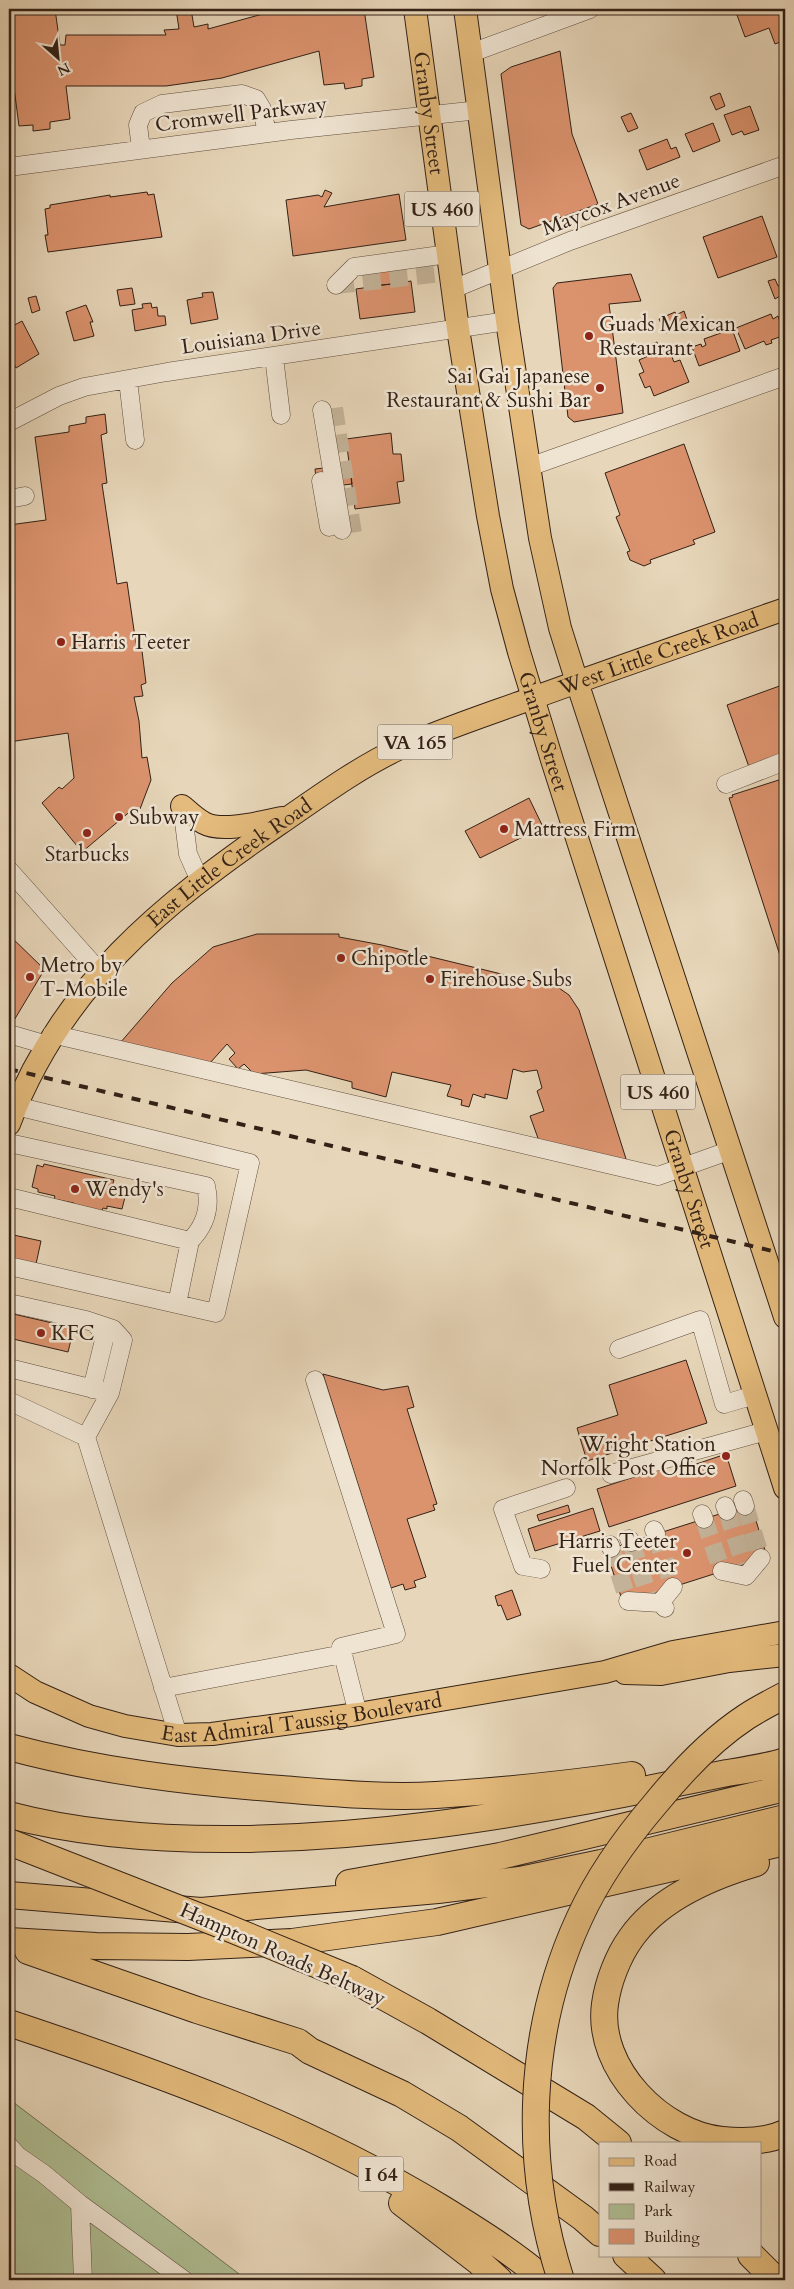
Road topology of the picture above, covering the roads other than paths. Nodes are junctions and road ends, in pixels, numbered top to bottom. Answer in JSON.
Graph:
{"nodes":[{"id":1,"x":415,"y":9,"type":"edge"},
{"id":2,"x":465,"y":9,"type":"edge"},
{"id":3,"x":590,"y":9,"type":"edge"},
{"id":4,"x":471,"y":54,"type":"junction"},
{"id":5,"x":479,"y":110,"type":"junction"},
{"id":6,"x":429,"y":115,"type":"junction"},
{"id":7,"x":267,"y":133,"type":"junction"},
{"id":8,"x":141,"y":149,"type":"junction"},
{"id":9,"x":785,"y":165,"type":"edge"},
{"id":10,"x":9,"y":167,"type":"edge"},
{"id":11,"x":449,"y":258,"type":"junction"},
{"id":12,"x":500,"y":270,"type":"junction"},
{"id":13,"x":336,"y":285,"type":"dead end"},
{"id":14,"x":453,"y":289,"type":"junction"},
{"id":15,"x":507,"y":322,"type":"junction"},
{"id":16,"x":458,"y":329,"type":"junction"},
{"id":17,"x":274,"y":357,"type":"junction"},
{"id":18,"x":785,"y":376,"type":"edge"},
{"id":19,"x":128,"y":380,"type":"junction"},
{"id":20,"x":316,"y":410,"type":"dead end"},
{"id":21,"x":281,"y":415,"type":"dead end"},
{"id":22,"x":9,"y":422,"type":"edge"},
{"id":23,"x":136,"y":440,"type":"dead end"},
{"id":24,"x":529,"y":467,"type":"junction"},
{"id":25,"x":335,"y":529,"type":"dead end"},
{"id":26,"x":785,"y":609,"type":"edge"},
{"id":27,"x":577,"y":682,"type":"junction"},
{"id":28,"x":533,"y":698,"type":"junction"},
{"id":29,"x":785,"y":762,"type":"edge"},
{"id":30,"x":726,"y":784,"type":"dead end"},
{"id":31,"x":182,"y":806,"type":"joint"},
{"id":32,"x":288,"y":818,"type":"junction"},
{"id":33,"x":9,"y":870,"type":"edge"},
{"id":34,"x":200,"y":881,"type":"junction"},
{"id":35,"x":16,"y":884,"type":"edge"},
{"id":36,"x":100,"y":972,"type":"junction"},
{"id":37,"x":9,"y":1034,"type":"edge"},
{"id":38,"x":49,"y":1040,"type":"junction"},
{"id":39,"x":12,"y":1115,"type":"edge"},
{"id":40,"x":9,"y":1143,"type":"edge"},
{"id":41,"x":732,"y":1150,"type":"junction"},
{"id":42,"x":683,"y":1168,"type":"junction"},
{"id":43,"x":9,"y":1197,"type":"edge"},
{"id":44,"x":190,"y":1241,"type":"junction"},
{"id":45,"x":9,"y":1266,"type":"edge"},
{"id":46,"x":9,"y":1303,"type":"edge"},
{"id":47,"x":177,"y":1304,"type":"junction"},
{"id":48,"x":785,"y":1317,"type":"edge"},
{"id":49,"x":96,"y":1324,"type":"junction"},
{"id":50,"x":619,"y":1349,"type":"dead end"},
{"id":51,"x":9,"y":1368,"type":"edge"},
{"id":52,"x":316,"y":1380,"type":"dead end"},
{"id":53,"x":92,"y":1389,"type":"junction"},
{"id":54,"x":110,"y":1393,"type":"junction"},
{"id":55,"x":755,"y":1395,"type":"junction"},
{"id":56,"x":9,"y":1401,"type":"edge"},
{"id":57,"x":766,"y":1431,"type":"junction"},
{"id":58,"x":86,"y":1437,"type":"junction"},
{"id":59,"x":610,"y":1474,"type":"dead end"},
{"id":60,"x":785,"y":1486,"type":"edge"},
{"id":61,"x":566,"y":1488,"type":"dead end"},
{"id":62,"x":762,"y":1558,"type":"dead end"},
{"id":63,"x":542,"y":1569,"type":"dead end"},
{"id":64,"x":722,"y":1571,"type":"dead end"},
{"id":65,"x":673,"y":1587,"type":"dead end"},
{"id":66,"x":628,"y":1601,"type":"dead end"},
{"id":67,"x":785,"y":1632,"type":"edge"},
{"id":68,"x":343,"y":1654,"type":"junction"},
{"id":69,"x":785,"y":1655,"type":"edge"},
{"id":70,"x":604,"y":1672,"type":"junction"},
{"id":71,"x":9,"y":1675,"type":"edge"},
{"id":72,"x":164,"y":1688,"type":"junction"},
{"id":73,"x":785,"y":1695,"type":"edge"},
{"id":74,"x":358,"y":1714,"type":"junction"},
{"id":75,"x":178,"y":1735,"type":"junction"},
{"id":76,"x":9,"y":1747,"type":"edge"},
{"id":77,"x":778,"y":1756,"type":"edge"},
{"id":78,"x":784,"y":1788,"type":"edge"},
{"id":79,"x":9,"y":1815,"type":"edge"},
{"id":80,"x":785,"y":1818,"type":"edge"},
{"id":81,"x":9,"y":1842,"type":"edge"},
{"id":82,"x":785,"y":1842,"type":"edge"},
{"id":83,"x":785,"y":1855,"type":"edge"},
{"id":84,"x":9,"y":1895,"type":"edge"},
{"id":85,"x":201,"y":1911,"type":"junction"},
{"id":86,"x":9,"y":1943,"type":"edge"},
{"id":87,"x":9,"y":2023,"type":"edge"},
{"id":88,"x":203,"y":2091,"type":"junction"},
{"id":89,"x":785,"y":2133,"type":"edge"},
{"id":90,"x":617,"y":2142,"type":"edge"},
{"id":91,"x":9,"y":2146,"type":"edge"},
{"id":92,"x":80,"y":2204,"type":"junction"},
{"id":93,"x":599,"y":2232,"type":"edge"},
{"id":94,"x":627,"y":2256,"type":"edge"},
{"id":95,"x":752,"y":2256,"type":"edge"},
{"id":96,"x":83,"y":2280,"type":"edge"},
{"id":97,"x":184,"y":2280,"type":"edge"},
{"id":98,"x":499,"y":2280,"type":"edge"},
{"id":99,"x":545,"y":2280,"type":"edge"},
{"id":100,"x":562,"y":2280,"type":"edge"},
{"id":101,"x":653,"y":2280,"type":"edge"},
{"id":102,"x":776,"y":2280,"type":"edge"}],
"edges":[{"from":1,"to":6,"type":"main road","name":"Granby Street","number":"US 460"},
{"from":2,"to":4,"type":"main road","number":"US 460"},
{"from":3,"to":4,"type":"street"},
{"from":4,"to":5,"type":"main road","number":"US 460"},
{"from":5,"to":6,"type":"street","name":"Cromwell Parkway"},
{"from":5,"to":12,"type":"main road","number":"US 460"},
{"from":6,"to":7,"type":"street","name":"Cromwell Parkway"},
{"from":6,"to":11,"type":"main road","name":"Granby Street","number":"US 460"},
{"from":7,"to":8,"type":"street","name":"Cromwell Parkway"},
{"from":7,"to":8,"type":"street"},
{"from":8,"to":10,"type":"street","name":"Cromwell Parkway"},
{"from":9,"to":12,"type":"street","name":"Maycox Avenue"},
{"from":11,"to":13,"type":"street"},
{"from":11,"to":14,"type":"main road","name":"Granby Street","number":"US 460"},
{"from":12,"to":14,"type":"street","name":"Maycox Avenue"},
{"from":12,"to":15,"type":"main road","number":"US 460"},
{"from":14,"to":16,"type":"main road","name":"Granby Street","number":"US 460"},
{"from":15,"to":16,"type":"street","name":"Louisiana Drive"},
{"from":15,"to":24,"type":"main road","number":"US 460"},
{"from":16,"to":17,"type":"street","name":"Louisiana Drive"},
{"from":16,"to":28,"type":"main road","name":"Granby Street","number":"US 460"},
{"from":17,"to":19,"type":"street","name":"Louisiana Drive"},
{"from":17,"to":21,"type":"street"},
{"from":18,"to":24,"type":"street"},
{"from":19,"to":22,"type":"street","name":"Louisiana Drive"},
{"from":19,"to":23,"type":"street"},
{"from":20,"to":25,"type":"street"},
{"from":24,"to":27,"type":"main road","number":"US 460"},
{"from":26,"to":27,"type":"main road","name":"West Little Creek Road","number":"VA 165"},
{"from":27,"to":28,"type":"main road","name":"West Little Creek Road","number":"VA 165"},
{"from":27,"to":41,"type":"main road","number":"US 460"},
{"from":28,"to":32,"type":"main road","name":"East Little Creek Road","number":"VA 165"},
{"from":28,"to":42,"type":"main road","name":"Granby Street","number":"US 460"},
{"from":29,"to":30,"type":"street"},
{"from":31,"to":32,"type":"main road"},
{"from":31,"to":34,"type":"street"},
{"from":32,"to":34,"type":"main road","name":"East Little Creek Road","number":"VA 165"},
{"from":33,"to":35,"type":"street"},
{"from":34,"to":36,"type":"main road","name":"East Little Creek Road","number":"VA 165"},
{"from":35,"to":36,"type":"street"},
{"from":36,"to":38,"type":"main road","name":"East Little Creek Road","number":"VA 165"},
{"from":37,"to":38,"type":"street"},
{"from":38,"to":39,"type":"main road","name":"East Little Creek Road","number":"VA 165"},
{"from":38,"to":42,"type":"street"},
{"from":39,"to":47,"type":"street"},
{"from":40,"to":44,"type":"street"},
{"from":41,"to":42,"type":"street"},
{"from":41,"to":48,"type":"main road","number":"US 460"},
{"from":42,"to":55,"type":"main road","name":"Granby Street","number":"US 460"},
{"from":43,"to":44,"type":"street"},
{"from":44,"to":47,"type":"street"},
{"from":45,"to":47,"type":"street"},
{"from":46,"to":49,"type":"street"},
{"from":49,"to":53,"type":"street"},
{"from":49,"to":54,"type":"street"},
{"from":50,"to":55,"type":"street"},
{"from":51,"to":53,"type":"street"},
{"from":52,"to":68,"type":"street"},
{"from":53,"to":54,"type":"street"},
{"from":54,"to":58,"type":"street"},
{"from":55,"to":57,"type":"main road","name":"Granby Street","number":"US 460"},
{"from":56,"to":58,"type":"street"},
{"from":57,"to":59,"type":"street"},
{"from":57,"to":60,"type":"main road","name":"Granby Street","number":"US 460"},
{"from":58,"to":72,"type":"street"},
{"from":61,"to":63,"type":"street"},
{"from":62,"to":64,"type":"street"},
{"from":65,"to":66,"type":"street"},
{"from":67,"to":70,"type":"main road","name":"East Admiral Taussig Boulevard"},
{"from":68,"to":72,"type":"street"},
{"from":68,"to":74,"type":"street"},
{"from":69,"to":70,"type":"main road","name":"East Admiral Taussig Boulevard"},
{"from":70,"to":74,"type":"main road","name":"East Admiral Taussig Boulevard"},
{"from":71,"to":75,"type":"main road","name":"East Admiral Taussig Boulevard"},
{"from":72,"to":75,"type":"street"},
{"from":73,"to":100,"type":"highway","bridge":true},
{"from":74,"to":75,"type":"main road","name":"East Admiral Taussig Boulevard"},
{"from":76,"to":77,"type":"highway"},
{"from":77,"to":79,"type":"highway"},
{"from":78,"to":85,"type":"highway"},
{"from":80,"to":85,"type":"highway"},
{"from":81,"to":90,"type":"highway","name":"Hampton Roads Beltway","bridge":true},
{"from":82,"to":86,"type":"highway"},
{"from":83,"to":89,"type":"highway"},
{"from":84,"to":85,"type":"highway"},
{"from":86,"to":93,"type":"highway"},
{"from":87,"to":88,"type":"highway","number":"I 64"},
{"from":88,"to":98,"type":"highway"},
{"from":88,"to":99,"type":"highway","number":"I 64"},
{"from":91,"to":92,"type":"street"},
{"from":92,"to":96,"type":"street"},
{"from":92,"to":97,"type":"street"},
{"from":94,"to":101,"type":"highway"},
{"from":95,"to":102,"type":"highway"}]}
